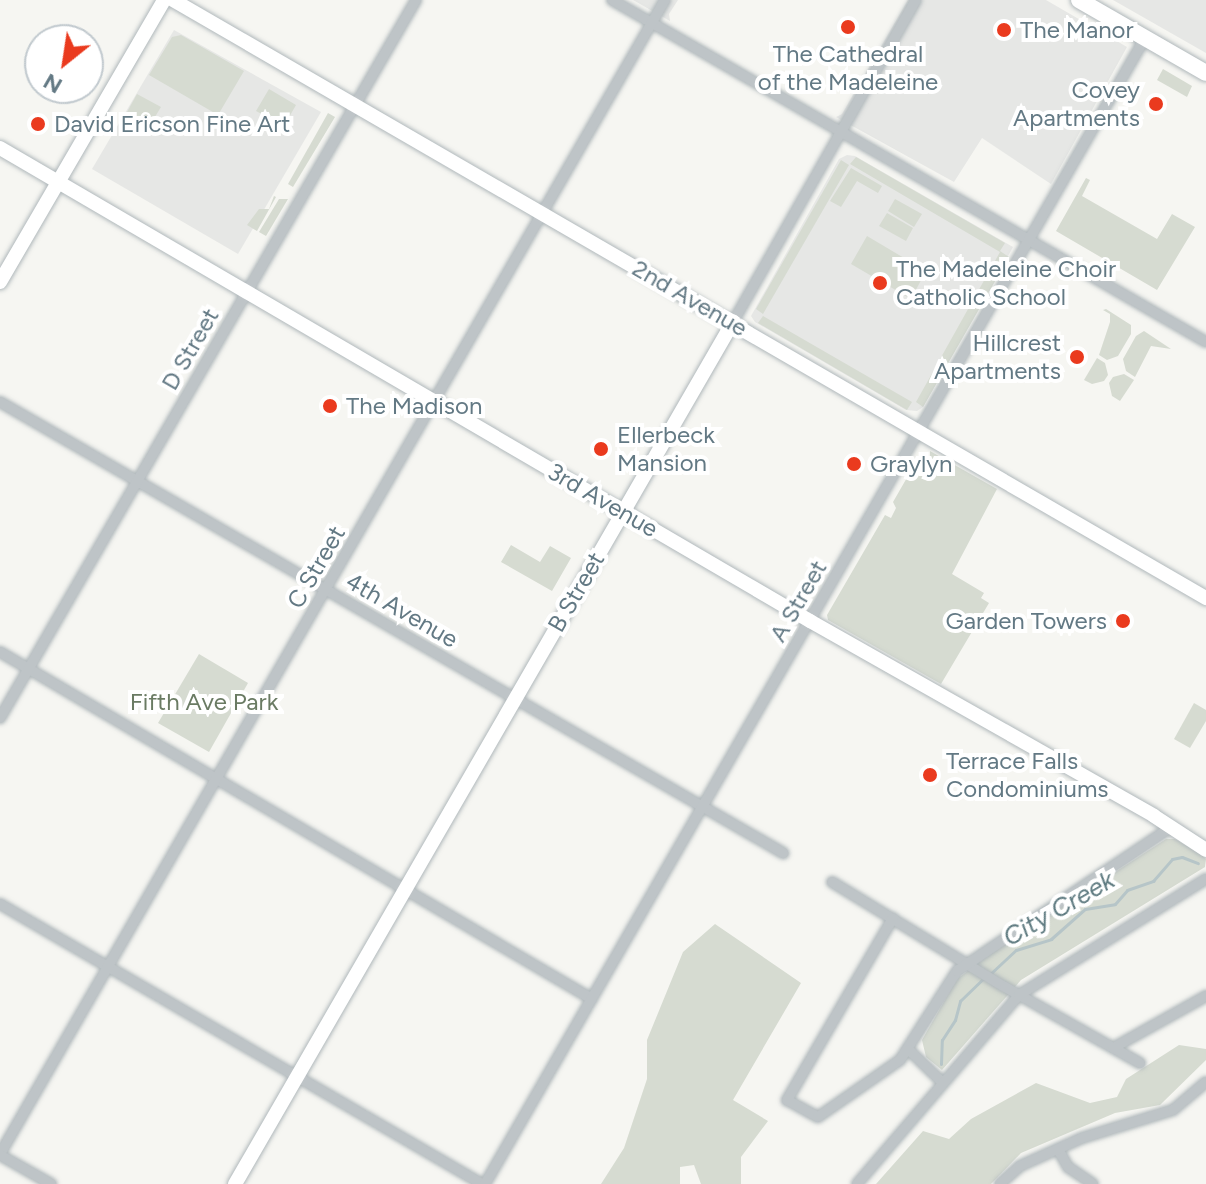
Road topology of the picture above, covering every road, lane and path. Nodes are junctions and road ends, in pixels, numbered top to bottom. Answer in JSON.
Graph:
{"nodes":[{"id":1,"x":164,"y":0,"type":"edge"},
{"id":2,"x":173,"y":0,"type":"edge"},
{"id":3,"x":416,"y":0,"type":"edge"},
{"id":4,"x":612,"y":0,"type":"edge"},
{"id":5,"x":665,"y":0,"type":"edge"},
{"id":6,"x":916,"y":0,"type":"edge"},
{"id":7,"x":1079,"y":0,"type":"edge"},
{"id":8,"x":652,"y":23,"type":"junction"},
{"id":9,"x":1145,"y":38,"type":"junction"},
{"id":10,"x":1206,"y":73,"type":"edge"},
{"id":11,"x":355,"y":105,"type":"junction"},
{"id":12,"x":841,"y":132,"type":"junction"},
{"id":13,"x":0,"y":148,"type":"edge"},
{"id":14,"x":58,"y":181,"type":"junction"},
{"id":15,"x":543,"y":212,"type":"junction"},
{"id":16,"x":1029,"y":241,"type":"junction"},
{"id":17,"x":0,"y":282,"type":"edge"},
{"id":18,"x":247,"y":291,"type":"junction"},
{"id":19,"x":733,"y":322,"type":"junction"},
{"id":20,"x":1206,"y":342,"type":"edge"},
{"id":21,"x":434,"y":401,"type":"junction"},
{"id":22,"x":0,"y":402,"type":"edge"},
{"id":23,"x":918,"y":430,"type":"junction"},
{"id":24,"x":137,"y":480,"type":"junction"},
{"id":25,"x":623,"y":512,"type":"junction"},
{"id":26,"x":326,"y":589,"type":"junction"},
{"id":27,"x":1206,"y":598,"type":"edge"},
{"id":28,"x":810,"y":621,"type":"junction"},
{"id":29,"x":0,"y":652,"type":"edge"},
{"id":30,"x":29,"y":669,"type":"junction"},
{"id":31,"x":515,"y":698,"type":"junction"},
{"id":32,"x":0,"y":718,"type":"edge"},
{"id":33,"x":217,"y":778,"type":"junction"},
{"id":34,"x":704,"y":808,"type":"junction"},
{"id":35,"x":1171,"y":827,"type":"junction"},
{"id":36,"x":1206,"y":850,"type":"edge"},
{"id":37,"x":783,"y":853,"type":"dead end"},
{"id":38,"x":1206,"y":879,"type":"edge"},
{"id":39,"x":832,"y":882,"type":"dead end"},
{"id":40,"x":405,"y":889,"type":"junction"},
{"id":41,"x":0,"y":904,"type":"edge"},
{"id":42,"x":893,"y":918,"type":"junction"},
{"id":43,"x":968,"y":962,"type":"junction"},
{"id":44,"x":108,"y":967,"type":"junction"},
{"id":45,"x":1019,"y":995,"type":"junction"},
{"id":46,"x":1206,"y":996,"type":"edge"},
{"id":47,"x":592,"y":999,"type":"junction"},
{"id":48,"x":1113,"y":1048,"type":"junction"},
{"id":49,"x":909,"y":1050,"type":"junction"},
{"id":50,"x":1140,"y":1063,"type":"dead end"},
{"id":51,"x":297,"y":1076,"type":"junction"},
{"id":52,"x":942,"y":1082,"type":"junction"},
{"id":53,"x":1206,"y":1082,"type":"edge"},
{"id":54,"x":1058,"y":1149,"type":"junction"},
{"id":55,"x":0,"y":1154,"type":"edge"},
{"id":56,"x":51,"y":1184,"type":"edge"},
{"id":57,"x":235,"y":1184,"type":"edge"},
{"id":58,"x":484,"y":1184,"type":"edge"},
{"id":59,"x":857,"y":1184,"type":"edge"},
{"id":60,"x":1000,"y":1184,"type":"edge"},
{"id":61,"x":1093,"y":1184,"type":"edge"}],
"edges":[{"from":1,"to":14,"type":"street"},
{"from":2,"to":11,"type":"street","name":"2nd Avenue"},
{"from":3,"to":11,"type":"street","name":"D Street"},
{"from":4,"to":8,"type":"street"},
{"from":5,"to":8,"type":"street","name":"C Street"},
{"from":6,"to":12,"type":"street","name":"B Street"},
{"from":7,"to":9,"type":"main road"},
{"from":8,"to":12,"type":"street"},
{"from":8,"to":15,"type":"street","name":"C Street"},
{"from":9,"to":10,"type":"main road"},
{"from":9,"to":16,"type":"street","name":"A Street"},
{"from":11,"to":15,"type":"street","name":"2nd Avenue"},
{"from":11,"to":18,"type":"street","name":"D Street"},
{"from":12,"to":16,"type":"street"},
{"from":12,"to":19,"type":"street","name":"B Street"},
{"from":13,"to":14,"type":"street","name":"3rd Avenue"},
{"from":14,"to":17,"type":"street"},
{"from":14,"to":18,"type":"street","name":"3rd Avenue"},
{"from":15,"to":19,"type":"street","name":"2nd Avenue"},
{"from":15,"to":21,"type":"street","name":"C Street"},
{"from":16,"to":20,"type":"street"},
{"from":16,"to":23,"type":"street","name":"A Street"},
{"from":18,"to":21,"type":"street","name":"3rd Avenue"},
{"from":18,"to":24,"type":"street","name":"D Street"},
{"from":19,"to":23,"type":"street","name":"2nd Avenue"},
{"from":19,"to":25,"type":"street","name":"B Street"},
{"from":21,"to":25,"type":"street","name":"3rd Avenue"},
{"from":21,"to":26,"type":"street","name":"C Street"},
{"from":22,"to":24,"type":"street","name":"4th Avenue"},
{"from":23,"to":27,"type":"street","name":"2nd Avenue"},
{"from":23,"to":28,"type":"street","name":"A Street"},
{"from":24,"to":26,"type":"street","name":"4th Avenue"},
{"from":24,"to":30,"type":"street","name":"D Street"},
{"from":25,"to":28,"type":"street","name":"3rd Avenue"},
{"from":25,"to":31,"type":"street","name":"B Street"},
{"from":26,"to":31,"type":"street","name":"4th Avenue"},
{"from":26,"to":33,"type":"street","name":"C Street"},
{"from":28,"to":34,"type":"street","name":"A Street"},
{"from":28,"to":35,"type":"street","name":"3rd Avenue"},
{"from":29,"to":30,"type":"street"},
{"from":30,"to":32,"type":"street","name":"D Street"},
{"from":30,"to":33,"type":"street"},
{"from":31,"to":34,"type":"street","name":"4th Avenue"},
{"from":31,"to":40,"type":"street","name":"B Street"},
{"from":33,"to":40,"type":"street"},
{"from":33,"to":44,"type":"street","name":"C Street"},
{"from":34,"to":37,"type":"street","name":"4th Avenue"},
{"from":34,"to":47,"type":"street","name":"A Street"},
{"from":35,"to":36,"type":"street","name":"3rd Avenue"},
{"from":35,"to":43,"type":"street"},
{"from":38,"to":45,"type":"street"},
{"from":39,"to":42,"type":"street"},
{"from":40,"to":47,"type":"street"},
{"from":40,"to":51,"type":"street","name":"B Street"},
{"from":41,"to":44,"type":"street"},
{"from":42,"to":43,"type":"street"},
{"from":42,"to":49,"type":"street"},
{"from":43,"to":45,"type":"street"},
{"from":43,"to":49,"type":"street"},
{"from":44,"to":51,"type":"street"},
{"from":44,"to":55,"type":"street","name":"C Street"},
{"from":45,"to":48,"type":"street"},
{"from":45,"to":52,"type":"street"},
{"from":46,"to":48,"type":"street"},
{"from":47,"to":58,"type":"street","name":"A Street"},
{"from":48,"to":50,"type":"street"},
{"from":49,"to":52,"type":"street"},
{"from":51,"to":57,"type":"street","name":"B Street"},
{"from":51,"to":58,"type":"street"},
{"from":52,"to":59,"type":"street"},
{"from":53,"to":54,"type":"street"},
{"from":54,"to":60,"type":"street"},
{"from":54,"to":61,"type":"street"},
{"from":55,"to":56,"type":"street"}]}
